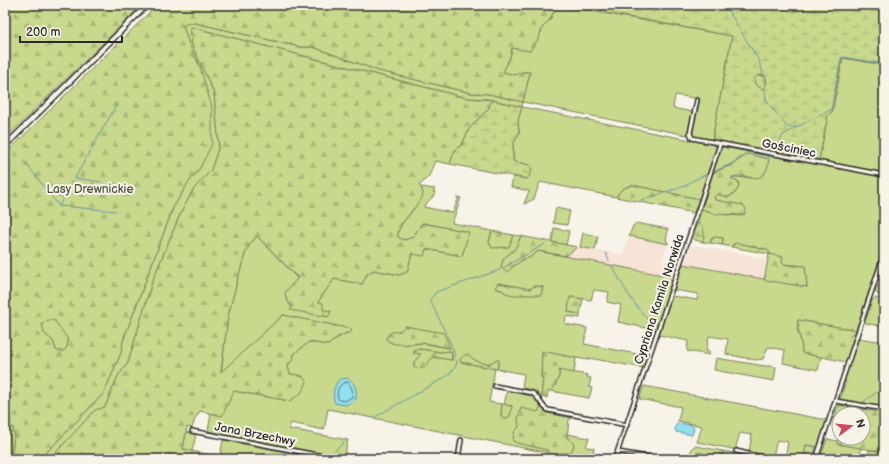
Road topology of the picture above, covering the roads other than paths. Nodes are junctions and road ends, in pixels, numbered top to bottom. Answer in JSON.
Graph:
{"nodes":[{"id":1,"x":147,"y":5,"type":"edge"},
{"id":2,"x":697,"y":100,"type":"dead end"},
{"id":3,"x":720,"y":144,"type":"junction"},
{"id":4,"x":5,"y":146,"type":"edge"},
{"id":5,"x":884,"y":175,"type":"edge"},
{"id":6,"x":884,"y":254,"type":"edge"},
{"id":7,"x":495,"y":386,"type":"dead end"},
{"id":8,"x":836,"y":401,"type":"junction"},
{"id":9,"x":884,"y":410,"type":"edge"},
{"id":10,"x":627,"y":425,"type":"junction"},
{"id":11,"x":192,"y":431,"type":"dead end"},
{"id":12,"x":461,"y":440,"type":"dead end"},
{"id":13,"x":736,"y":451,"type":"dead end"},
{"id":14,"x":618,"y":452,"type":"junction"},
{"id":15,"x":338,"y":459,"type":"edge"},
{"id":16,"x":458,"y":459,"type":"edge"},
{"id":17,"x":615,"y":459,"type":"edge"},
{"id":18,"x":659,"y":459,"type":"edge"},
{"id":19,"x":770,"y":459,"type":"edge"},
{"id":20,"x":816,"y":459,"type":"edge"}],
"edges":[{"from":1,"to":4,"type":"main road"},
{"from":2,"to":3,"type":"street","name":"Gościniec"},
{"from":3,"to":5,"type":"street","name":"Gościniec"},
{"from":3,"to":10,"type":"street","name":"Cypriana Kamila Norwida"},
{"from":6,"to":8,"type":"street"},
{"from":7,"to":10,"type":"street"},
{"from":8,"to":9,"type":"street"},
{"from":8,"to":20,"type":"street"},
{"from":10,"to":14,"type":"street","name":"Cypriana Kamila Norwida"},
{"from":11,"to":15,"type":"street","name":"Jana Brzechwy"},
{"from":12,"to":16,"type":"street"},
{"from":13,"to":19,"type":"street"},
{"from":14,"to":17,"type":"street","name":"Cypriana Kamila Norwida"},
{"from":14,"to":18,"type":"street"}]}
